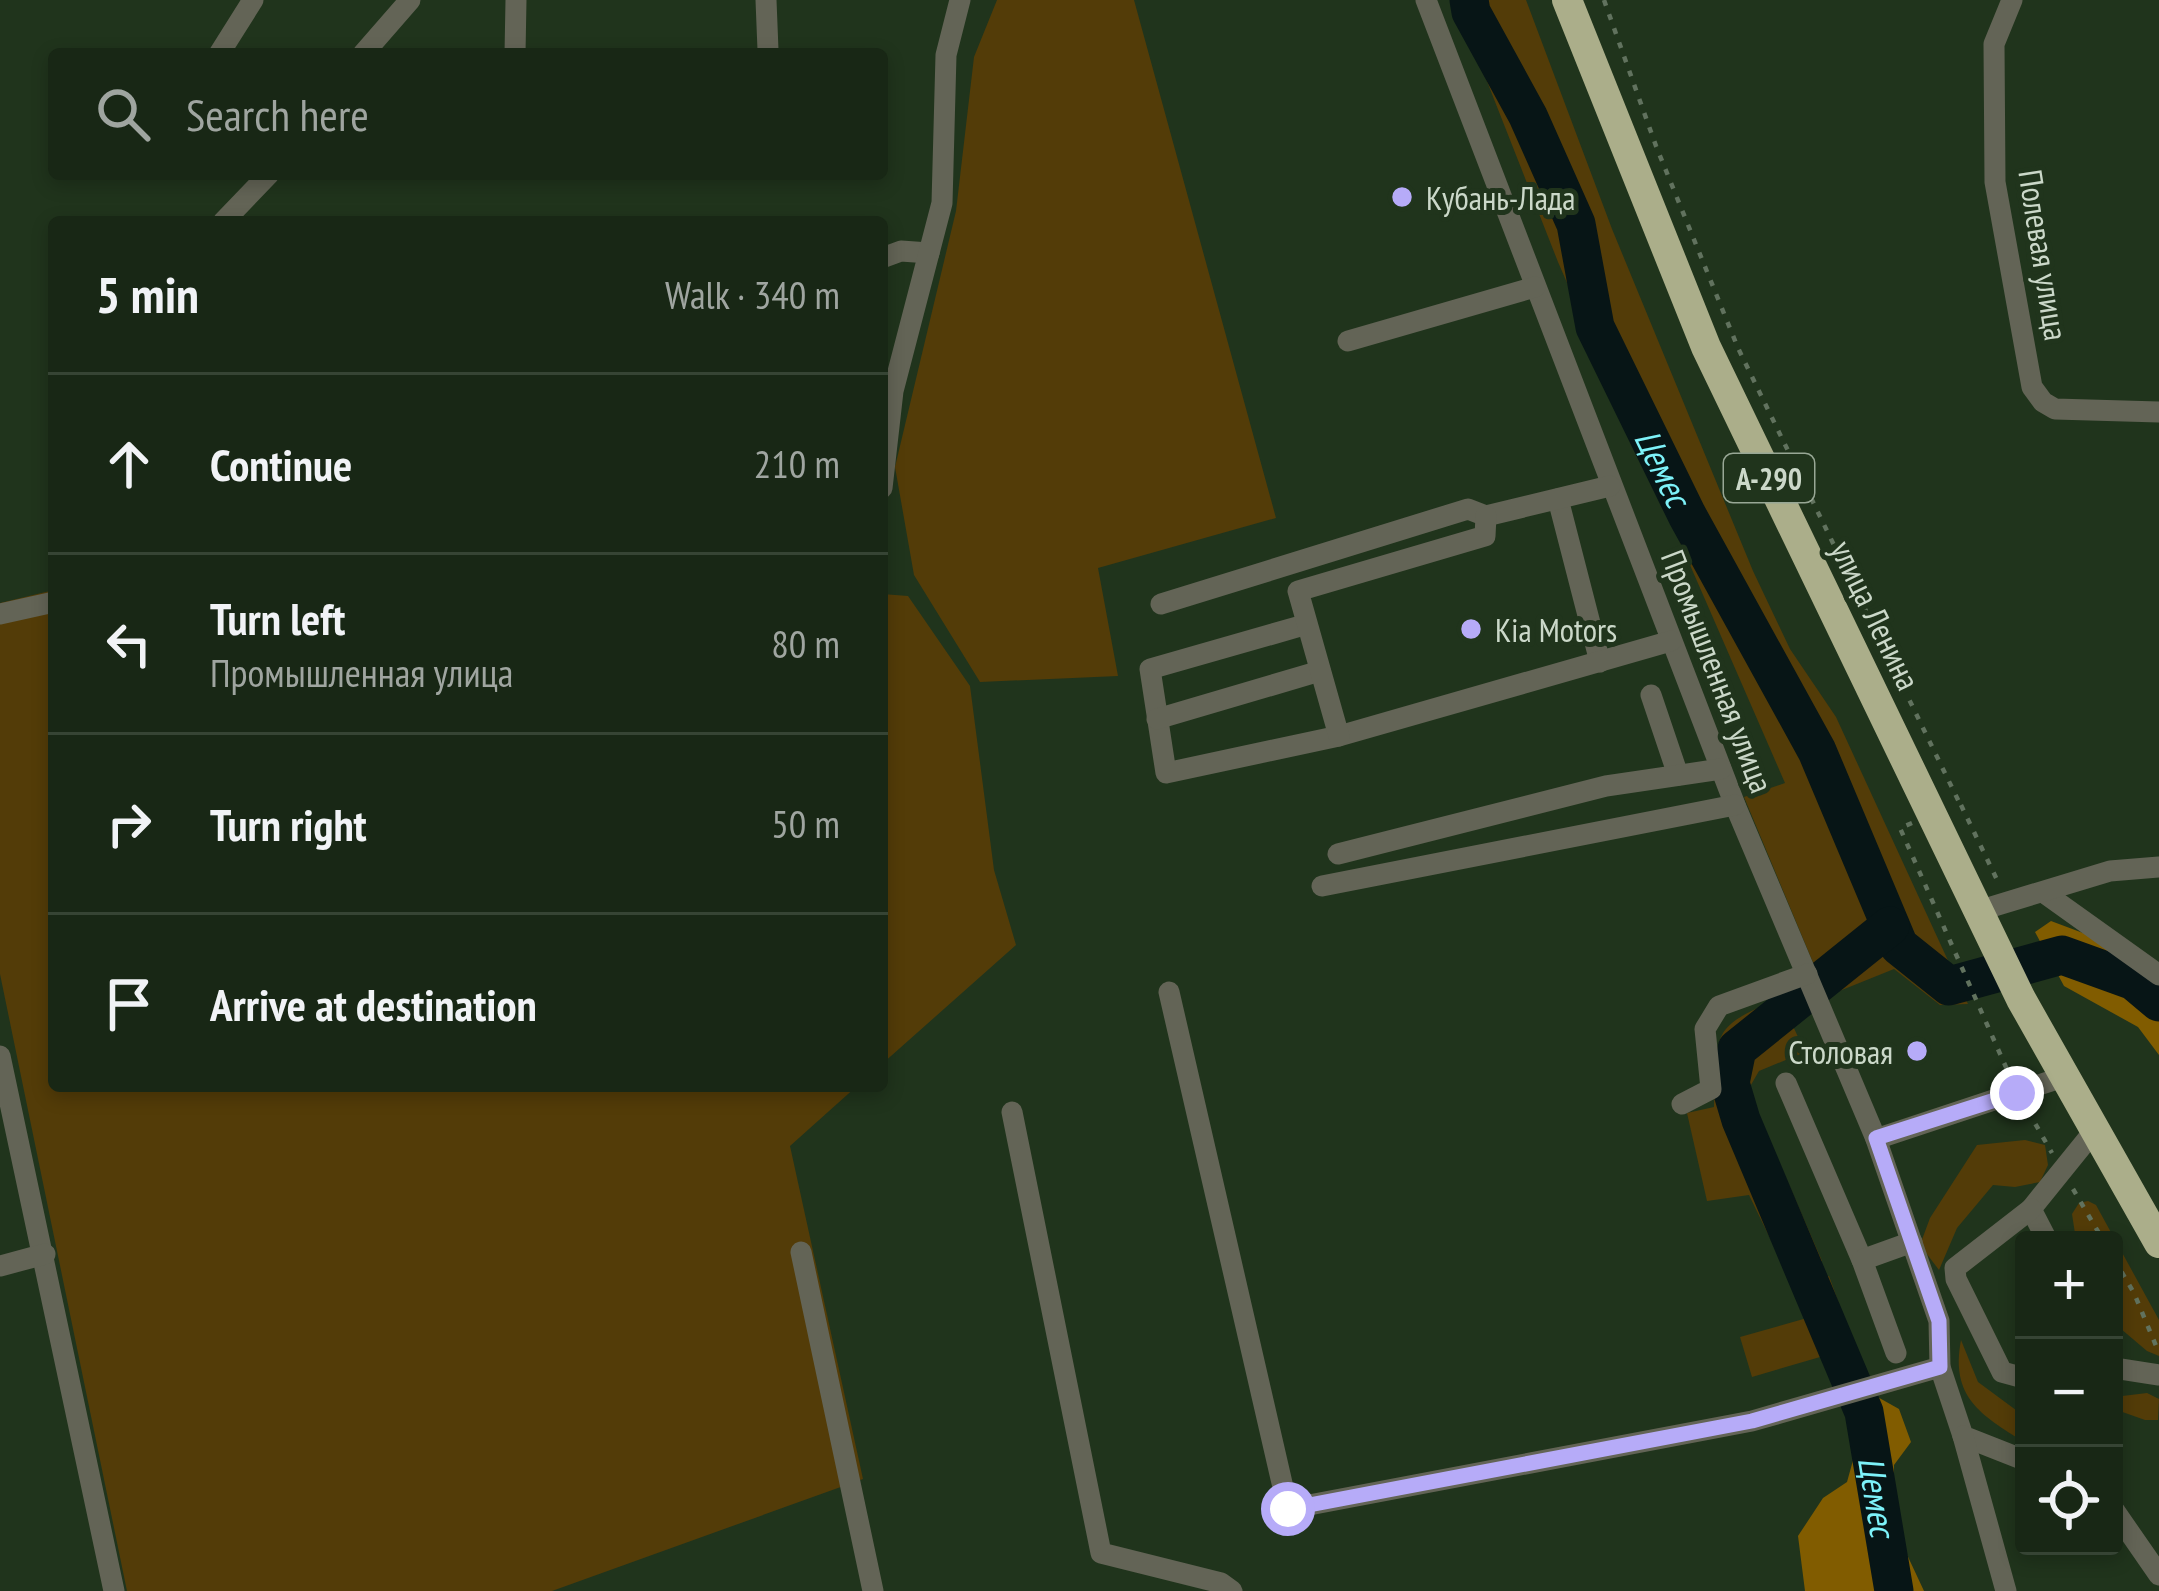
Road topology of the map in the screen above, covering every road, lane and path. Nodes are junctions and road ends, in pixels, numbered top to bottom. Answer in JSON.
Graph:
{"nodes":[{"id":1,"x":253,"y":0,"type":"edge"},
{"id":2,"x":410,"y":0,"type":"edge"},
{"id":3,"x":516,"y":0,"type":"edge"},
{"id":4,"x":766,"y":0,"type":"edge"},
{"id":5,"x":960,"y":0,"type":"edge"},
{"id":6,"x":1426,"y":0,"type":"edge"},
{"id":7,"x":1568,"y":0,"type":"edge"},
{"id":8,"x":1604,"y":0,"type":"edge"},
{"id":9,"x":2012,"y":0,"type":"edge"},
{"id":10,"x":223,"y":48,"type":"edge"},
{"id":11,"x":368,"y":48,"type":"edge"},
{"id":12,"x":515,"y":48,"type":"edge"},
{"id":13,"x":768,"y":48,"type":"edge"},
{"id":14,"x":263,"y":180,"type":"edge"},
{"id":15,"x":229,"y":216,"type":"edge"},
{"id":16,"x":929,"y":253,"type":"junction"},
{"id":17,"x":888,"y":255,"type":"edge"},
{"id":18,"x":1535,"y":287,"type":"junction"},
{"id":19,"x":1348,"y":341,"type":"dead end"},
{"id":20,"x":2159,"y":412,"type":"edge"},
{"id":21,"x":888,"y":435,"type":"edge"},
{"id":22,"x":1610,"y":486,"type":"junction"},
{"id":23,"x":1558,"y":499,"type":"junction"},
{"id":24,"x":1486,"y":517,"type":"junction"},
{"id":25,"x":1288,"y":565,"type":"junction"},
{"id":26,"x":1298,"y":591,"type":"junction"},
{"id":27,"x":48,"y":603,"type":"edge"},
{"id":28,"x":1161,"y":604,"type":"dead end"},
{"id":29,"x":0,"y":614,"type":"edge"},
{"id":30,"x":1304,"y":625,"type":"dead end"},
{"id":31,"x":1671,"y":641,"type":"junction"},
{"id":32,"x":1600,"y":662,"type":"junction"},
{"id":33,"x":1320,"y":670,"type":"junction"},
{"id":34,"x":1651,"y":695,"type":"dead end"},
{"id":35,"x":1157,"y":719,"type":"junction"},
{"id":36,"x":1339,"y":736,"type":"junction"},
{"id":37,"x":1721,"y":769,"type":"junction"},
{"id":38,"x":1678,"y":775,"type":"junction"},
{"id":39,"x":1960,"y":803,"type":"dead end"},
{"id":40,"x":1735,"y":806,"type":"junction"},
{"id":41,"x":1338,"y":854,"type":"dead end"},
{"id":42,"x":2159,"y":867,"type":"edge"},
{"id":43,"x":1322,"y":886,"type":"dead end"},
{"id":44,"x":2043,"y":892,"type":"junction"},
{"id":45,"x":1978,"y":911,"type":"junction"},
{"id":46,"x":1956,"y":955,"type":"dead end"},
{"id":47,"x":1807,"y":974,"type":"junction"},
{"id":48,"x":2159,"y":975,"type":"edge"},
{"id":49,"x":1169,"y":992,"type":"dead end"},
{"id":50,"x":0,"y":1056,"type":"edge"},
{"id":51,"x":2063,"y":1077,"type":"junction"},
{"id":52,"x":1786,"y":1083,"type":"dead end"},
{"id":53,"x":2017,"y":1093,"type":"junction"},
{"id":54,"x":1682,"y":1104,"type":"dead end"},
{"id":55,"x":1012,"y":1112,"type":"dead end"},
{"id":56,"x":2094,"y":1131,"type":"junction"},
{"id":57,"x":1876,"y":1138,"type":"junction"},
{"id":58,"x":2062,"y":1170,"type":"junction"},
{"id":59,"x":2031,"y":1209,"type":"junction"},
{"id":60,"x":2042,"y":1231,"type":"edge"},
{"id":61,"x":2098,"y":1231,"type":"edge"},
{"id":62,"x":1912,"y":1242,"type":"junction"},
{"id":63,"x":2159,"y":1243,"type":"edge"},
{"id":64,"x":801,"y":1252,"type":"dead end"},
{"id":65,"x":45,"y":1254,"type":"junction"},
{"id":66,"x":1862,"y":1259,"type":"junction"},
{"id":67,"x":0,"y":1266,"type":"edge"},
{"id":68,"x":2123,"y":1274,"type":"edge"},
{"id":69,"x":1896,"y":1353,"type":"dead end"},
{"id":70,"x":2159,"y":1353,"type":"edge"},
{"id":71,"x":1940,"y":1367,"type":"junction"},
{"id":72,"x":2123,"y":1369,"type":"edge"},
{"id":73,"x":2159,"y":1375,"type":"edge"},
{"id":74,"x":2015,"y":1376,"type":"edge"},
{"id":75,"x":1964,"y":1436,"type":"junction"},
{"id":76,"x":2015,"y":1456,"type":"edge"},
{"id":77,"x":2123,"y":1523,"type":"edge"},
{"id":78,"x":2159,"y":1574,"type":"edge"},
{"id":79,"x":114,"y":1591,"type":"edge"},
{"id":80,"x":873,"y":1591,"type":"edge"},
{"id":81,"x":1232,"y":1591,"type":"edge"},
{"id":82,"x":2006,"y":1591,"type":"edge"}],
"edges":[{"from":1,"to":10,"type":"street"},
{"from":2,"to":11,"type":"street"},
{"from":3,"to":12,"type":"street"},
{"from":4,"to":13,"type":"street"},
{"from":5,"to":16,"type":"street"},
{"from":6,"to":18,"type":"street","name":"Промышленная улица"},
{"from":7,"to":45,"type":"highway","name":"улица Ленина","number":"А-290"},
{"from":8,"to":39,"type":"path"},
{"from":9,"to":20,"type":"street","name":"Полевая улица"},
{"from":14,"to":15,"type":"street"},
{"from":16,"to":17,"type":"street"},
{"from":16,"to":21,"type":"street"},
{"from":18,"to":19,"type":"street"},
{"from":18,"to":22,"type":"street","name":"Промышленная улица"},
{"from":22,"to":23,"type":"street"},
{"from":22,"to":31,"type":"street","name":"Промышленная улица"},
{"from":23,"to":24,"type":"street"},
{"from":23,"to":32,"type":"street"},
{"from":24,"to":25,"type":"street"},
{"from":24,"to":26,"type":"street"},
{"from":25,"to":26,"type":"street"},
{"from":25,"to":28,"type":"street"},
{"from":26,"to":33,"type":"street"},
{"from":27,"to":29,"type":"street"},
{"from":30,"to":35,"type":"street"},
{"from":31,"to":32,"type":"street"},
{"from":31,"to":37,"type":"street","name":"Промышленная улица"},
{"from":32,"to":36,"type":"street"},
{"from":33,"to":35,"type":"street"},
{"from":33,"to":36,"type":"street"},
{"from":34,"to":38,"type":"street"},
{"from":35,"to":36,"type":"street"},
{"from":37,"to":38,"type":"street"},
{"from":37,"to":40,"type":"street","name":"Промышленная улица"},
{"from":38,"to":41,"type":"street"},
{"from":40,"to":43,"type":"street"},
{"from":40,"to":47,"type":"street","name":"Промышленная улица"},
{"from":42,"to":44,"type":"street"},
{"from":44,"to":45,"type":"street"},
{"from":44,"to":48,"type":"street"},
{"from":45,"to":51,"type":"highway","name":"улица Ленина","number":"А-290"},
{"from":46,"to":53,"type":"path"},
{"from":47,"to":54,"type":"street"},
{"from":47,"to":57,"type":"street","name":"Промышленная улица"},
{"from":49,"to":71,"type":"street"},
{"from":50,"to":65,"type":"street"},
{"from":51,"to":53,"type":"street"},
{"from":51,"to":56,"type":"highway","name":"улица Ленина","number":"А-290"},
{"from":52,"to":66,"type":"street"},
{"from":53,"to":57,"type":"street"},
{"from":53,"to":58,"type":"path"},
{"from":55,"to":81,"type":"street"},
{"from":56,"to":58,"type":"street"},
{"from":56,"to":63,"type":"highway","name":"улица Ленина","number":"А-290"},
{"from":57,"to":62,"type":"street","name":"Промышленная улица"},
{"from":58,"to":59,"type":"street"},
{"from":58,"to":61,"type":"path"},
{"from":59,"to":60,"type":"street"},
{"from":59,"to":74,"type":"street"},
{"from":62,"to":66,"type":"street"},
{"from":62,"to":71,"type":"street","name":"Промышленная улица"},
{"from":64,"to":80,"type":"street"},
{"from":65,"to":67,"type":"street"},
{"from":65,"to":79,"type":"street"},
{"from":66,"to":69,"type":"street"},
{"from":68,"to":70,"type":"path"},
{"from":71,"to":75,"type":"street","name":"Промышленная улица"},
{"from":72,"to":73,"type":"street"},
{"from":75,"to":76,"type":"street"},
{"from":75,"to":82,"type":"street","name":"Промышленная улица"},
{"from":77,"to":78,"type":"street"}]}
